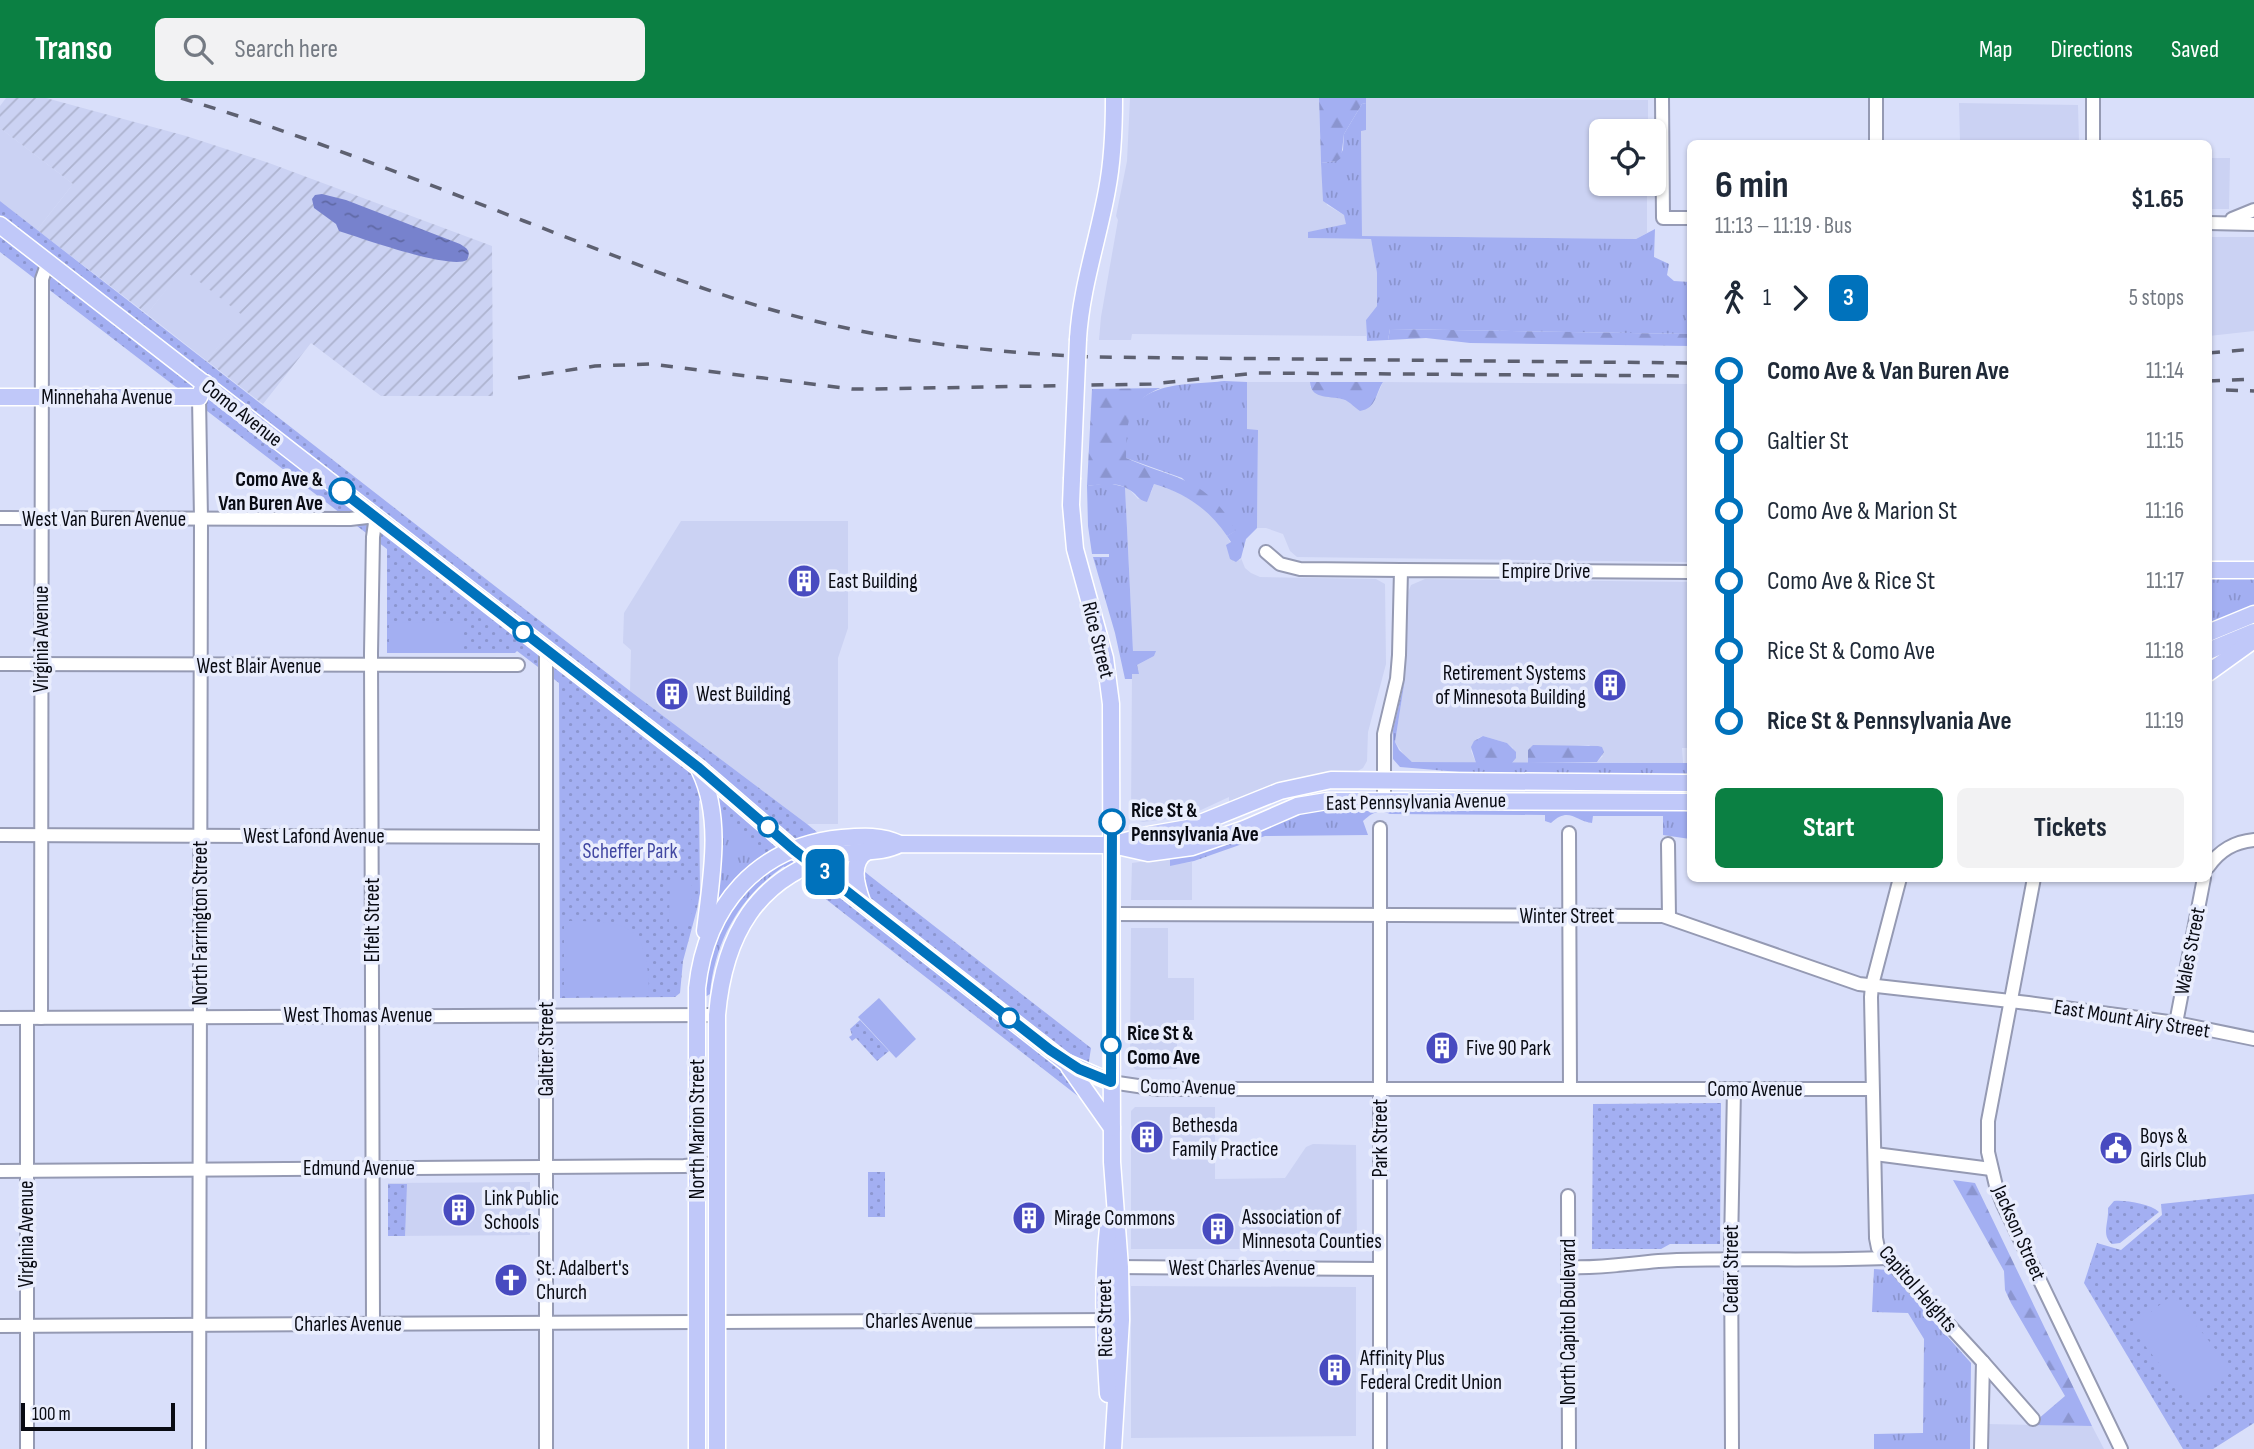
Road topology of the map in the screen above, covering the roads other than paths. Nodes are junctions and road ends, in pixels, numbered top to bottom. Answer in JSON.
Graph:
{"nodes":[{"id":1,"x":1114,"y":98,"type":"edge"},
{"id":2,"x":1662,"y":98,"type":"edge"},
{"id":3,"x":1876,"y":98,"type":"edge"},
{"id":4,"x":2093,"y":98,"type":"edge"},
{"id":5,"x":1876,"y":140,"type":"edge"},
{"id":6,"x":2093,"y":140,"type":"edge"},
{"id":7,"x":2254,"y":211,"type":"edge"},
{"id":8,"x":1687,"y":218,"type":"edge"},
{"id":9,"x":2213,"y":223,"type":"edge"},
{"id":10,"x":2254,"y":224,"type":"edge"},
{"id":11,"x":0,"y":225,"type":"edge"},
{"id":12,"x":48,"y":262,"type":"junction"},
{"id":13,"x":202,"y":390,"type":"junction"},
{"id":14,"x":0,"y":397,"type":"edge"},
{"id":15,"x":40,"y":397,"type":"junction"},
{"id":16,"x":376,"y":516,"type":"junction"},
{"id":17,"x":0,"y":518,"type":"edge"},
{"id":18,"x":41,"y":519,"type":"junction"},
{"id":19,"x":201,"y":519,"type":"junction"},
{"id":20,"x":1266,"y":552,"type":"dead end"},
{"id":21,"x":1401,"y":570,"type":"junction"},
{"id":22,"x":2212,"y":570,"type":"edge"},
{"id":23,"x":2254,"y":570,"type":"edge"},
{"id":24,"x":1687,"y":572,"type":"edge"},
{"id":25,"x":2254,"y":614,"type":"edge"},
{"id":26,"x":2212,"y":631,"type":"edge"},
{"id":27,"x":2254,"y":632,"type":"edge"},
{"id":28,"x":2254,"y":640,"type":"edge"},
{"id":29,"x":2212,"y":649,"type":"edge"},
{"id":30,"x":546,"y":650,"type":"junction"},
{"id":31,"x":0,"y":664,"type":"edge"},
{"id":32,"x":41,"y":664,"type":"junction"},
{"id":33,"x":518,"y":665,"type":"dead end"},
{"id":34,"x":201,"y":666,"type":"junction"},
{"id":35,"x":371,"y":666,"type":"junction"},
{"id":36,"x":2212,"y":670,"type":"edge"},
{"id":37,"x":699,"y":768,"type":"junction"},
{"id":38,"x":1383,"y":780,"type":"junction"},
{"id":39,"x":1687,"y":783,"type":"edge"},
{"id":40,"x":1384,"y":799,"type":"junction"},
{"id":41,"x":1687,"y":804,"type":"edge"},
{"id":42,"x":1380,"y":828,"type":"dead end"},
{"id":43,"x":1569,"y":833,"type":"dead end"},
{"id":44,"x":0,"y":835,"type":"edge"},
{"id":45,"x":41,"y":835,"type":"junction"},
{"id":46,"x":201,"y":836,"type":"junction"},
{"id":47,"x":372,"y":836,"type":"junction"},
{"id":48,"x":545,"y":837,"type":"junction"},
{"id":49,"x":2254,"y":840,"type":"edge"},
{"id":50,"x":900,"y":844,"type":"junction"},
{"id":51,"x":1668,"y":844,"type":"dead end"},
{"id":52,"x":1111,"y":845,"type":"junction"},
{"id":53,"x":794,"y":850,"type":"junction"},
{"id":54,"x":868,"y":851,"type":"junction"},
{"id":55,"x":2212,"y":862,"type":"edge"},
{"id":56,"x":813,"y":864,"type":"junction"},
{"id":57,"x":1899,"y":882,"type":"edge"},
{"id":58,"x":2033,"y":882,"type":"edge"},
{"id":59,"x":2203,"y":882,"type":"edge"},
{"id":60,"x":862,"y":902,"type":"junction"},
{"id":61,"x":1112,"y":914,"type":"junction"},
{"id":62,"x":1380,"y":915,"type":"junction"},
{"id":63,"x":1570,"y":916,"type":"junction"},
{"id":64,"x":1670,"y":917,"type":"junction"},
{"id":65,"x":704,"y":949,"type":"junction"},
{"id":66,"x":1872,"y":985,"type":"junction"},
{"id":67,"x":2010,"y":1001,"type":"junction"},
{"id":68,"x":546,"y":1014,"type":"junction"},
{"id":69,"x":697,"y":1014,"type":"junction"},
{"id":70,"x":372,"y":1015,"type":"junction"},
{"id":71,"x":717,"y":1015,"type":"junction"},
{"id":72,"x":200,"y":1016,"type":"junction"},
{"id":73,"x":0,"y":1018,"type":"edge"},
{"id":74,"x":27,"y":1018,"type":"junction"},
{"id":75,"x":41,"y":1018,"type":"junction"},
{"id":76,"x":2176,"y":1023,"type":"junction"},
{"id":77,"x":2254,"y":1040,"type":"edge"},
{"id":78,"x":1065,"y":1062,"type":"junction"},
{"id":79,"x":1111,"y":1082,"type":"junction"},
{"id":80,"x":1380,"y":1089,"type":"junction"},
{"id":81,"x":1570,"y":1089,"type":"junction"},
{"id":82,"x":1734,"y":1089,"type":"junction"},
{"id":83,"x":1872,"y":1090,"type":"junction"},
{"id":84,"x":1112,"y":1128,"type":"junction"},
{"id":85,"x":1875,"y":1154,"type":"junction"},
{"id":86,"x":718,"y":1163,"type":"junction"},
{"id":87,"x":697,"y":1165,"type":"junction"},
{"id":88,"x":372,"y":1167,"type":"junction"},
{"id":89,"x":545,"y":1167,"type":"junction"},
{"id":90,"x":199,"y":1169,"type":"junction"},
{"id":91,"x":1991,"y":1169,"type":"junction"},
{"id":92,"x":26,"y":1170,"type":"junction"},
{"id":93,"x":0,"y":1171,"type":"edge"},
{"id":94,"x":1568,"y":1196,"type":"dead end"},
{"id":95,"x":1888,"y":1258,"type":"junction"},
{"id":96,"x":1731,"y":1259,"type":"junction"},
{"id":97,"x":1112,"y":1267,"type":"junction"},
{"id":98,"x":1569,"y":1267,"type":"junction"},
{"id":99,"x":1380,"y":1269,"type":"junction"},
{"id":100,"x":1104,"y":1320,"type":"junction"},
{"id":101,"x":1121,"y":1320,"type":"junction"},
{"id":102,"x":546,"y":1322,"type":"junction"},
{"id":103,"x":696,"y":1322,"type":"junction"},
{"id":104,"x":718,"y":1322,"type":"junction"},
{"id":105,"x":373,"y":1323,"type":"junction"},
{"id":106,"x":200,"y":1325,"type":"junction"},
{"id":107,"x":0,"y":1326,"type":"edge"},
{"id":108,"x":26,"y":1326,"type":"junction"},
{"id":109,"x":1983,"y":1362,"type":"junction"},
{"id":110,"x":2033,"y":1419,"type":"dead end"},
{"id":111,"x":27,"y":1449,"type":"edge"},
{"id":112,"x":199,"y":1449,"type":"edge"},
{"id":113,"x":547,"y":1449,"type":"edge"},
{"id":114,"x":697,"y":1449,"type":"edge"},
{"id":115,"x":718,"y":1449,"type":"edge"},
{"id":116,"x":1112,"y":1449,"type":"edge"},
{"id":117,"x":1380,"y":1449,"type":"edge"},
{"id":118,"x":1569,"y":1449,"type":"edge"},
{"id":119,"x":1732,"y":1449,"type":"edge"},
{"id":120,"x":1981,"y":1449,"type":"edge"},
{"id":121,"x":2121,"y":1449,"type":"edge"}],
"edges":[{"from":1,"to":52,"type":"main road","name":"Rice Street","bridge":true},
{"from":2,"to":8,"type":"street"},
{"from":3,"to":5,"type":"street"},
{"from":4,"to":6,"type":"street"},
{"from":7,"to":9,"type":"street"},
{"from":9,"to":10,"type":"street"},
{"from":11,"to":12,"type":"main road","name":"Como Avenue"},
{"from":12,"to":13,"type":"main road","name":"Como Avenue"},
{"from":12,"to":15,"type":"street","name":"Virginia Avenue"},
{"from":13,"to":15,"type":"main road","name":"Minnehaha Avenue"},
{"from":13,"to":16,"type":"main road","name":"Como Avenue"},
{"from":13,"to":19,"type":"street","name":"North Farrington Street"},
{"from":14,"to":15,"type":"main road","name":"Minnehaha Avenue"},
{"from":15,"to":18,"type":"street","name":"Virginia Avenue"},
{"from":16,"to":19,"type":"street","name":"West Van Buren Avenue"},
{"from":16,"to":30,"type":"main road","name":"Como Avenue"},
{"from":16,"to":35,"type":"street","name":"Elfelt Street"},
{"from":17,"to":18,"type":"street","name":"West Van Buren Avenue"},
{"from":18,"to":19,"type":"street","name":"West Van Buren Avenue"},
{"from":18,"to":32,"type":"street","name":"Virginia Avenue"},
{"from":19,"to":34,"type":"street","name":"North Farrington Street"},
{"from":20,"to":21,"type":"street","name":"Empire Drive"},
{"from":21,"to":24,"type":"street","name":"Empire Drive"},
{"from":21,"to":38,"type":"street"},
{"from":22,"to":23,"type":"main road"},
{"from":25,"to":26,"type":"main road"},
{"from":27,"to":29,"type":"main road"},
{"from":28,"to":36,"type":"main road"},
{"from":30,"to":37,"type":"main road","name":"Como Avenue"},
{"from":30,"to":48,"type":"street","name":"Galtier Street"},
{"from":31,"to":32,"type":"street","name":"West Blair Avenue"},
{"from":32,"to":34,"type":"street","name":"West Blair Avenue"},
{"from":32,"to":45,"type":"street","name":"Virginia Avenue"},
{"from":33,"to":35,"type":"street","name":"West Blair Avenue"},
{"from":34,"to":35,"type":"street","name":"West Blair Avenue"},
{"from":34,"to":46,"type":"street","name":"North Farrington Street"},
{"from":35,"to":47,"type":"street","name":"Elfelt Street"},
{"from":37,"to":53,"type":"main road","name":"Como Avenue"},
{"from":37,"to":65,"type":"main road"},
{"from":38,"to":39,"type":"main road","name":"East Pennsylvania Avenue"},
{"from":38,"to":40,"type":"street"},
{"from":38,"to":52,"type":"main road","name":"East Pennsylvania Avenue"},
{"from":40,"to":41,"type":"main road","name":"East Pennsylvania Avenue"},
{"from":40,"to":52,"type":"main road","name":"East Pennsylvania Avenue"},
{"from":42,"to":62,"type":"street","name":"Park Street"},
{"from":43,"to":63,"type":"street"},
{"from":44,"to":45,"type":"street","name":"West Lafond Avenue"},
{"from":45,"to":46,"type":"street","name":"West Lafond Avenue"},
{"from":45,"to":75,"type":"street","name":"Virginia Avenue"},
{"from":46,"to":47,"type":"street","name":"West Lafond Avenue"},
{"from":46,"to":72,"type":"street","name":"North Farrington Street"},
{"from":47,"to":48,"type":"street","name":"West Lafond Avenue"},
{"from":47,"to":70,"type":"street","name":"Elfelt Street"},
{"from":48,"to":68,"type":"street","name":"Galtier Street"},
{"from":49,"to":55,"type":"street"},
{"from":50,"to":52,"type":"main road"},
{"from":50,"to":53,"type":"main road","name":"North Marion Street"},
{"from":50,"to":54,"type":"main road","name":"North Marion Street"},
{"from":51,"to":64,"type":"street"},
{"from":52,"to":61,"type":"main road","name":"Rice Street"},
{"from":53,"to":56,"type":"main road","name":"Como Avenue"},
{"from":53,"to":65,"type":"main road","name":"North Marion Street"},
{"from":54,"to":56,"type":"main road","name":"North Marion Street"},
{"from":54,"to":60,"type":"main road"},
{"from":56,"to":60,"type":"main road","name":"Como Avenue"},
{"from":56,"to":71,"type":"main road","name":"North Marion Street"},
{"from":57,"to":66,"type":"street","name":"Capitol Heights"},
{"from":58,"to":67,"type":"street","name":"Jackson Street"},
{"from":59,"to":76,"type":"street","name":"Wales Street"},
{"from":60,"to":78,"type":"main road","name":"Como Avenue"},
{"from":61,"to":62,"type":"street","name":"Winter Street"},
{"from":61,"to":79,"type":"main road","name":"Rice Street"},
{"from":62,"to":63,"type":"street","name":"Winter Street"},
{"from":62,"to":80,"type":"street","name":"Park Street"},
{"from":63,"to":64,"type":"street","name":"Winter Street"},
{"from":63,"to":81,"type":"street"},
{"from":64,"to":66,"type":"street","name":"Winter Street"},
{"from":65,"to":69,"type":"main road","name":"North Marion Street"},
{"from":66,"to":67,"type":"street","name":"Winter Street"},
{"from":66,"to":83,"type":"street","name":"Capitol Heights"},
{"from":67,"to":76,"type":"street","name":"East Mount Airy Street"},
{"from":67,"to":91,"type":"street","name":"Jackson Street"},
{"from":68,"to":69,"type":"street","name":"West Thomas Avenue"},
{"from":68,"to":70,"type":"street","name":"West Thomas Avenue"},
{"from":68,"to":89,"type":"street","name":"Galtier Street"},
{"from":69,"to":71,"type":"street","name":"West Thomas Avenue"},
{"from":69,"to":87,"type":"main road","name":"North Marion Street"},
{"from":70,"to":72,"type":"street","name":"West Thomas Avenue"},
{"from":70,"to":88,"type":"street","name":"Elfelt Street"},
{"from":71,"to":86,"type":"main road","name":"North Marion Street"},
{"from":72,"to":75,"type":"street","name":"West Thomas Avenue"},
{"from":72,"to":90,"type":"street","name":"North Farrington Street"},
{"from":73,"to":74,"type":"street","name":"West Thomas Avenue"},
{"from":74,"to":75,"type":"street","name":"West Thomas Avenue"},
{"from":74,"to":92,"type":"street","name":"Virginia Avenue"},
{"from":76,"to":77,"type":"street","name":"East Mount Airy Street"},
{"from":78,"to":79,"type":"main road","name":"Como Avenue"},
{"from":78,"to":84,"type":"main road"},
{"from":79,"to":80,"type":"street","name":"Como Avenue"},
{"from":79,"to":84,"type":"main road","name":"Rice Street"},
{"from":80,"to":81,"type":"street","name":"Como Avenue"},
{"from":80,"to":99,"type":"street","name":"Park Street"},
{"from":81,"to":82,"type":"street","name":"Como Avenue"},
{"from":82,"to":83,"type":"street","name":"Como Avenue"},
{"from":82,"to":96,"type":"street","name":"Cedar Street"},
{"from":83,"to":85,"type":"street","name":"Capitol Heights"},
{"from":84,"to":97,"type":"main road","name":"Rice Street"},
{"from":85,"to":91,"type":"street"},
{"from":85,"to":95,"type":"street","name":"Capitol Heights"},
{"from":86,"to":87,"type":"street","name":"Edmund Avenue"},
{"from":86,"to":104,"type":"main road","name":"North Marion Street"},
{"from":87,"to":89,"type":"street","name":"Edmund Avenue"},
{"from":87,"to":103,"type":"main road","name":"North Marion Street"},
{"from":88,"to":89,"type":"street","name":"Edmund Avenue"},
{"from":88,"to":90,"type":"street","name":"Edmund Avenue"},
{"from":88,"to":105,"type":"street","name":"Elfelt Street"},
{"from":89,"to":102,"type":"street","name":"Galtier Street"},
{"from":90,"to":92,"type":"street","name":"Edmund Avenue"},
{"from":90,"to":106,"type":"street","name":"North Farrington Street"},
{"from":91,"to":121,"type":"street","name":"Jackson Street"},
{"from":92,"to":93,"type":"street","name":"Edmund Avenue"},
{"from":92,"to":108,"type":"street","name":"Virginia Avenue"},
{"from":94,"to":98,"type":"street","name":"North Capitol Boulevard"},
{"from":95,"to":96,"type":"street"},
{"from":95,"to":109,"type":"street","name":"Capitol Heights"},
{"from":96,"to":98,"type":"street"},
{"from":96,"to":119,"type":"street","name":"Cedar Street"},
{"from":97,"to":99,"type":"street","name":"West Charles Avenue"},
{"from":97,"to":100,"type":"main road","name":"Rice Street"},
{"from":97,"to":101,"type":"main road","name":"Rice Street"},
{"from":98,"to":118,"type":"street","name":"North Capitol Boulevard"},
{"from":99,"to":117,"type":"street","name":"Park Street"},
{"from":100,"to":101,"type":"street","name":"Charles Avenue"},
{"from":100,"to":104,"type":"street","name":"Charles Avenue"},
{"from":100,"to":116,"type":"main road","name":"Rice Street"},
{"from":101,"to":116,"type":"main road","name":"Rice Street"},
{"from":102,"to":103,"type":"street","name":"Charles Avenue"},
{"from":102,"to":105,"type":"street","name":"Charles Avenue"},
{"from":102,"to":113,"type":"street","name":"Galtier Street"},
{"from":103,"to":114,"type":"main road","name":"North Marion Street"},
{"from":104,"to":115,"type":"main road","name":"North Marion Street"},
{"from":105,"to":106,"type":"street","name":"Charles Avenue"},
{"from":106,"to":108,"type":"street","name":"Charles Avenue"},
{"from":106,"to":112,"type":"street","name":"North Farrington Street"},
{"from":107,"to":108,"type":"street","name":"Charles Avenue"},
{"from":108,"to":111,"type":"street","name":"Virginia Avenue"},
{"from":109,"to":110,"type":"street","name":"Capitol Heights"},
{"from":109,"to":120,"type":"street"}]}
